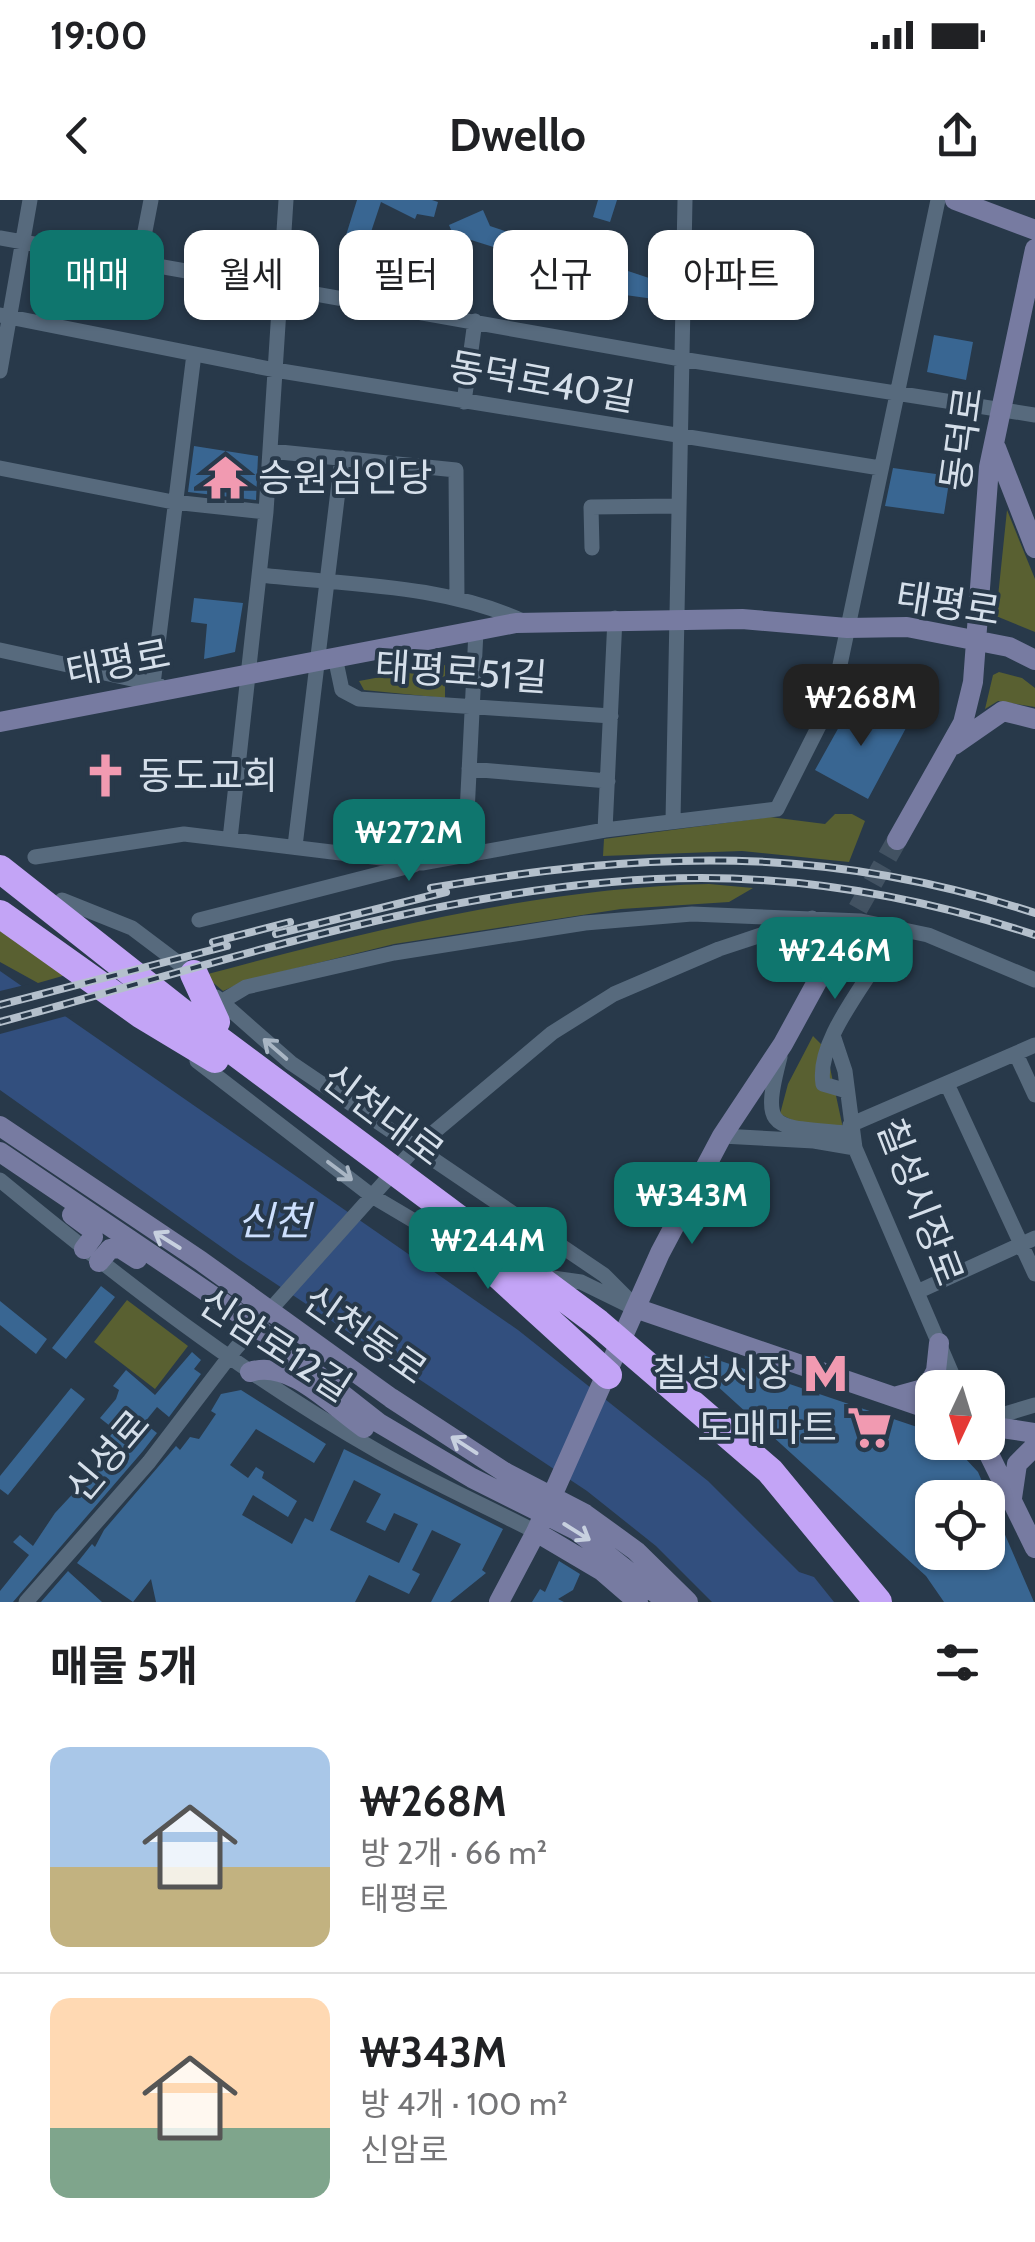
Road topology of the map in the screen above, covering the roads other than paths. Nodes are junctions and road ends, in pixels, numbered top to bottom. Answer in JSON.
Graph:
{"nodes":[{"id":1,"x":30,"y":200,"type":"edge"},
{"id":2,"x":151,"y":200,"type":"edge"},
{"id":3,"x":286,"y":200,"type":"edge"},
{"id":4,"x":685,"y":200,"type":"edge"},
{"id":5,"x":938,"y":200,"type":"edge"},
{"id":6,"x":956,"y":200,"type":"edge"},
{"id":7,"x":145,"y":230,"type":"edge"},
{"id":8,"x":284,"y":230,"type":"edge"},
{"id":9,"x":1035,"y":230,"type":"edge"},
{"id":10,"x":0,"y":238,"type":"edge"},
{"id":11,"x":22,"y":242,"type":"junction"},
{"id":12,"x":30,"y":243,"type":"edge"},
{"id":13,"x":1035,"y":250,"type":"edge"},
{"id":14,"x":319,"y":293,"type":"edge"},
{"id":15,"x":5,"y":316,"type":"edge"},
{"id":16,"x":278,"y":320,"type":"edge"},
{"id":17,"x":475,"y":322,"type":"junction"},
{"id":18,"x":194,"y":354,"type":"junction"},
{"id":19,"x":681,"y":358,"type":"junction"},
{"id":20,"x":0,"y":370,"type":"edge"},
{"id":21,"x":275,"y":370,"type":"junction"},
{"id":22,"x":896,"y":393,"type":"junction"},
{"id":23,"x":464,"y":402,"type":"junction"},
{"id":24,"x":999,"y":410,"type":"junction"},
{"id":25,"x":1035,"y":415,"type":"edge"},
{"id":26,"x":679,"y":438,"type":"junction"},
{"id":27,"x":994,"y":441,"type":"junction"},
{"id":28,"x":270,"y":451,"type":"junction"},
{"id":29,"x":342,"y":458,"type":"junction"},
{"id":30,"x":0,"y":468,"type":"edge"},
{"id":31,"x":880,"y":468,"type":"junction"},
{"id":32,"x":173,"y":502,"type":"junction"},
{"id":33,"x":677,"y":506,"type":"junction"},
{"id":34,"x":266,"y":512,"type":"junction"},
{"id":35,"x":592,"y":548,"type":"dead end"},
{"id":36,"x":1035,"y":548,"type":"edge"},
{"id":37,"x":260,"y":575,"type":"junction"},
{"id":38,"x":327,"y":582,"type":"junction"},
{"id":39,"x":457,"y":598,"type":"junction"},
{"id":40,"x":615,"y":618,"type":"junction"},
{"id":41,"x":674,"y":619,"type":"junction"},
{"id":42,"x":526,"y":622,"type":"junction"},
{"id":43,"x":847,"y":628,"type":"junction"},
{"id":44,"x":476,"y":630,"type":"junction"},
{"id":45,"x":980,"y":641,"type":"junction"},
{"id":46,"x":0,"y":650,"type":"edge"},
{"id":47,"x":326,"y":659,"type":"junction"},
{"id":48,"x":1035,"y":660,"type":"edge"},
{"id":49,"x":250,"y":676,"type":"junction"},
{"id":50,"x":163,"y":686,"type":"junction"},
{"id":51,"x":472,"y":708,"type":"junction"},
{"id":52,"x":611,"y":716,"type":"junction"},
{"id":53,"x":1035,"y":719,"type":"edge"},
{"id":54,"x":0,"y":722,"type":"edge"},
{"id":55,"x":948,"y":749,"type":"junction"},
{"id":56,"x":468,"y":769,"type":"junction"},
{"id":57,"x":608,"y":781,"type":"junction"},
{"id":58,"x":673,"y":821,"type":"junction"},
{"id":59,"x":604,"y":830,"type":"junction"},
{"id":60,"x":230,"y":839,"type":"junction"},
{"id":61,"x":897,"y":840,"type":"tunnel mouth"},
{"id":62,"x":295,"y":846,"type":"junction"},
{"id":63,"x":0,"y":852,"type":"edge"},
{"id":64,"x":465,"y":854,"type":"junction"},
{"id":65,"x":34,"y":857,"type":"dead end"},
{"id":66,"x":422,"y":863,"type":"junction"},
{"id":67,"x":0,"y":869,"type":"edge"},
{"id":68,"x":0,"y":890,"type":"edge"},
{"id":69,"x":62,"y":900,"type":"junction"},
{"id":70,"x":0,"y":914,"type":"edge"},
{"id":71,"x":812,"y":918,"type":"junction"},
{"id":72,"x":198,"y":920,"type":"dead end"},
{"id":73,"x":896,"y":929,"type":"junction"},
{"id":74,"x":842,"y":936,"type":"tunnel mouth"},
{"id":75,"x":194,"y":974,"type":"joint"},
{"id":76,"x":1035,"y":980,"type":"edge"},
{"id":77,"x":126,"y":1003,"type":"junction"},
{"id":78,"x":219,"y":1012,"type":"junction"},
{"id":79,"x":834,"y":1038,"type":"junction"},
{"id":80,"x":784,"y":1044,"type":"junction"},
{"id":81,"x":1035,"y":1045,"type":"edge"},
{"id":82,"x":1016,"y":1054,"type":"junction"},
{"id":83,"x":227,"y":1057,"type":"junction"},
{"id":84,"x":259,"y":1081,"type":"junction"},
{"id":85,"x":947,"y":1084,"type":"junction"},
{"id":86,"x":847,"y":1090,"type":"junction"},
{"id":87,"x":1035,"y":1095,"type":"edge"},
{"id":88,"x":850,"y":1125,"type":"junction"},
{"id":89,"x":2,"y":1133,"type":"edge"},
{"id":90,"x":722,"y":1136,"type":"junction"},
{"id":91,"x":415,"y":1148,"type":"junction"},
{"id":92,"x":855,"y":1148,"type":"junction"},
{"id":93,"x":0,"y":1156,"type":"edge"},
{"id":94,"x":1,"y":1182,"type":"edge"},
{"id":95,"x":372,"y":1196,"type":"junction"},
{"id":96,"x":1028,"y":1241,"type":"edge"},
{"id":97,"x":92,"y":1256,"type":"junction"},
{"id":98,"x":493,"y":1270,"type":"junction"},
{"id":99,"x":1035,"y":1274,"type":"edge"},
{"id":100,"x":916,"y":1292,"type":"junction"},
{"id":101,"x":638,"y":1309,"type":"junction"},
{"id":102,"x":244,"y":1317,"type":"junction"},
{"id":103,"x":939,"y":1343,"type":"junction"},
{"id":104,"x":232,"y":1353,"type":"junction"},
{"id":105,"x":950,"y":1370,"type":"edge"},
{"id":106,"x":250,"y":1372,"type":"junction"},
{"id":107,"x":608,"y":1375,"type":"junction"},
{"id":108,"x":893,"y":1396,"type":"junction"},
{"id":109,"x":915,"y":1404,"type":"edge"},
{"id":110,"x":1035,"y":1405,"type":"edge"},
{"id":111,"x":1005,"y":1416,"type":"edge"},
{"id":112,"x":1005,"y":1426,"type":"edge"},
{"id":113,"x":1035,"y":1433,"type":"edge"},
{"id":114,"x":1035,"y":1446,"type":"edge"},
{"id":115,"x":992,"y":1460,"type":"edge"},
{"id":116,"x":472,"y":1478,"type":"junction"},
{"id":117,"x":1012,"y":1500,"type":"junction"},
{"id":118,"x":536,"y":1532,"type":"junction"},
{"id":119,"x":1035,"y":1548,"type":"edge"},
{"id":120,"x":26,"y":1602,"type":"edge"},
{"id":121,"x":499,"y":1602,"type":"edge"},
{"id":122,"x":638,"y":1602,"type":"edge"},
{"id":123,"x":667,"y":1602,"type":"edge"},
{"id":124,"x":688,"y":1602,"type":"edge"},
{"id":125,"x":857,"y":1602,"type":"edge"},
{"id":126,"x":878,"y":1602,"type":"edge"}],
"edges":[{"from":1,"to":11,"type":"street"},
{"from":2,"to":7,"type":"street"},
{"from":3,"to":8,"type":"street"},
{"from":4,"to":19,"type":"street"},
{"from":5,"to":22,"type":"street","name":"태평로"},
{"from":6,"to":9,"type":"main road"},
{"from":10,"to":11,"type":"street"},
{"from":11,"to":12,"type":"street"},
{"from":11,"to":15,"type":"street"},
{"from":13,"to":24,"type":"main road","name":"동덕로"},
{"from":14,"to":17,"type":"street"},
{"from":15,"to":18,"type":"street","name":"동덕로40길"},
{"from":15,"to":20,"type":"street"},
{"from":16,"to":21,"type":"street"},
{"from":17,"to":19,"type":"street"},
{"from":17,"to":23,"type":"street"},
{"from":18,"to":21,"type":"street","name":"동덕로40길"},
{"from":18,"to":32,"type":"street"},
{"from":19,"to":22,"type":"street"},
{"from":19,"to":26,"type":"street"},
{"from":21,"to":23,"type":"street","name":"동덕로40길"},
{"from":21,"to":28,"type":"street"},
{"from":22,"to":24,"type":"street"},
{"from":22,"to":31,"type":"street","name":"태평로"},
{"from":23,"to":26,"type":"street","name":"동덕로40길"},
{"from":24,"to":25,"type":"street"},
{"from":24,"to":27,"type":"main road","name":"동덕로"},
{"from":26,"to":31,"type":"street","name":"동덕로40길"},
{"from":26,"to":33,"type":"street"},
{"from":27,"to":36,"type":"main road"},
{"from":27,"to":45,"type":"main road","name":"동덕로"},
{"from":28,"to":29,"type":"street"},
{"from":28,"to":34,"type":"street"},
{"from":29,"to":38,"type":"street"},
{"from":29,"to":39,"type":"street"},
{"from":30,"to":32,"type":"street"},
{"from":31,"to":43,"type":"street","name":"태평로"},
{"from":32,"to":34,"type":"street"},
{"from":32,"to":50,"type":"street"},
{"from":33,"to":35,"type":"street"},
{"from":33,"to":41,"type":"street"},
{"from":34,"to":37,"type":"street"},
{"from":37,"to":38,"type":"street"},
{"from":37,"to":49,"type":"street"},
{"from":38,"to":39,"type":"street"},
{"from":38,"to":47,"type":"street"},
{"from":39,"to":42,"type":"street"},
{"from":40,"to":41,"type":"main road","name":"태평로"},
{"from":40,"to":42,"type":"main road","name":"태평로"},
{"from":40,"to":52,"type":"street"},
{"from":41,"to":43,"type":"main road","name":"태평로"},
{"from":41,"to":58,"type":"street"},
{"from":42,"to":44,"type":"main road","name":"태평로"},
{"from":43,"to":45,"type":"main road","name":"태평로"},
{"from":43,"to":58,"type":"street","name":"태평로"},
{"from":44,"to":47,"type":"main road","name":"태평로"},
{"from":44,"to":51,"type":"street"},
{"from":45,"to":48,"type":"main road","name":"태평로"},
{"from":45,"to":55,"type":"main road","name":"동덕로"},
{"from":46,"to":50,"type":"street"},
{"from":47,"to":49,"type":"main road","name":"태평로"},
{"from":47,"to":51,"type":"street","name":"태평로51길"},
{"from":47,"to":62,"type":"street"},
{"from":49,"to":50,"type":"main road","name":"태평로"},
{"from":49,"to":60,"type":"street"},
{"from":50,"to":54,"type":"main road","name":"태평로"},
{"from":51,"to":52,"type":"street","name":"태평로51길"},
{"from":51,"to":56,"type":"street"},
{"from":52,"to":57,"type":"street"},
{"from":53,"to":55,"type":"main road"},
{"from":55,"to":61,"type":"main road","name":"동덕로"},
{"from":56,"to":57,"type":"street"},
{"from":56,"to":64,"type":"street"},
{"from":57,"to":59,"type":"street"},
{"from":58,"to":59,"type":"street"},
{"from":59,"to":64,"type":"street"},
{"from":60,"to":62,"type":"street"},
{"from":60,"to":65,"type":"street"},
{"from":62,"to":66,"type":"street"},
{"from":63,"to":69,"type":"highway"},
{"from":64,"to":66,"type":"street"},
{"from":66,"to":72,"type":"street"},
{"from":67,"to":83,"type":"highway","name":"신천대로"},
{"from":68,"to":83,"type":"highway","name":"신천대로"},
{"from":69,"to":75,"type":"street"},
{"from":69,"to":78,"type":"highway"},
{"from":70,"to":77,"type":"highway"},
{"from":71,"to":73,"type":"street"},
{"from":71,"to":78,"type":"street"},
{"from":71,"to":91,"type":"street"},
{"from":73,"to":76,"type":"street"},
{"from":73,"to":79,"type":"street"},
{"from":74,"to":80,"type":"main road"},
{"from":75,"to":78,"type":"highway"},
{"from":77,"to":83,"type":"highway"},
{"from":77,"to":95,"type":"street","one_way":true},
{"from":78,"to":83,"type":"highway"},
{"from":91,"to":78,"type":"street","one_way":true},
{"from":79,"to":86,"type":"street","name":"칠성시장로"},
{"from":79,"to":86,"type":"street"},
{"from":80,"to":90,"type":"main road"},
{"from":80,"to":92,"type":"street"},
{"from":81,"to":82,"type":"street"},
{"from":82,"to":85,"type":"street"},
{"from":82,"to":87,"type":"street"},
{"from":83,"to":84,"type":"highway","name":"신천대로"},
{"from":84,"to":125,"type":"highway","name":"신천대로"},
{"from":84,"to":126,"type":"highway","name":"신천대로"},
{"from":85,"to":88,"type":"street"},
{"from":85,"to":96,"type":"street"},
{"from":86,"to":88,"type":"street","name":"칠성시장로"},
{"from":88,"to":92,"type":"street","name":"칠성시장로"},
{"from":124,"to":89,"type":"main road","name":"신천동로","one_way":true},
{"from":90,"to":92,"type":"street"},
{"from":90,"to":101,"type":"main road"},
{"from":91,"to":95,"type":"street"},
{"from":91,"to":101,"type":"street"},
{"from":92,"to":100,"type":"street","name":"칠성시장로"},
{"from":93,"to":97,"type":"main road"},
{"from":93,"to":102,"type":"main road","name":"신천동로"},
{"from":94,"to":97,"type":"street","name":"신암로12길"},
{"from":95,"to":98,"type":"street"},
{"from":95,"to":104,"type":"street","name":"신성로"},
{"from":96,"to":99,"type":"street"},
{"from":96,"to":100,"type":"street"},
{"from":97,"to":102,"type":"main road"},
{"from":97,"to":104,"type":"street","name":"신암로12길"},
{"from":98,"to":101,"type":"street"},
{"from":98,"to":107,"type":"highway"},
{"from":100,"to":103,"type":"street","name":"칠성시장로"},
{"from":101,"to":107,"type":"main road"},
{"from":101,"to":108,"type":"main road"},
{"from":102,"to":116,"type":"main road","name":"신천동로"},
{"from":103,"to":105,"type":"street","name":"칠성시장로"},
{"from":103,"to":108,"type":"main road"},
{"from":104,"to":106,"type":"street","name":"신암로12길"},
{"from":104,"to":120,"type":"street","name":"신성로"},
{"from":106,"to":116,"type":"main road"},
{"from":106,"to":118,"type":"street","name":"신암로12길"},
{"from":107,"to":118,"type":"main road"},
{"from":108,"to":109,"type":"main road"},
{"from":110,"to":111,"type":"street"},
{"from":112,"to":113,"type":"main road"},
{"from":114,"to":117,"type":"main road"},
{"from":115,"to":117,"type":"main road"},
{"from":116,"to":123,"type":"main road","name":"신천동로","one_way":true},
{"from":117,"to":119,"type":"main road"},
{"from":118,"to":121,"type":"main road"},
{"from":118,"to":122,"type":"main road"}]}
